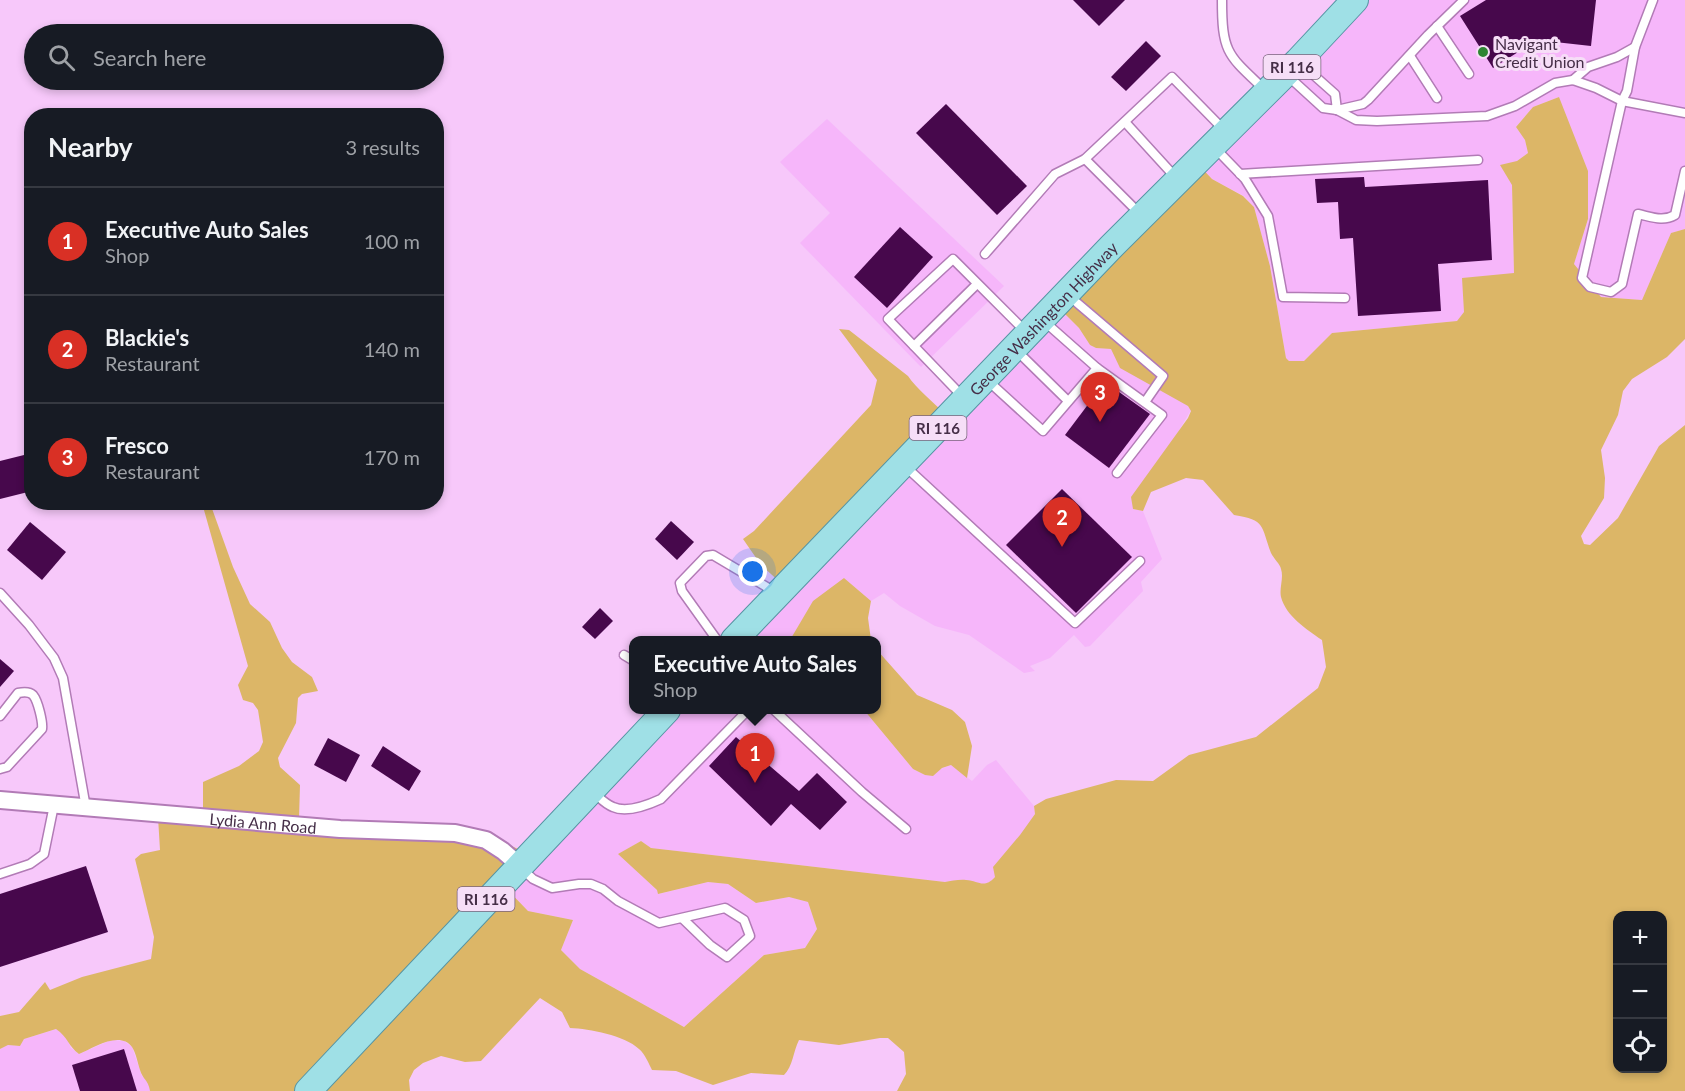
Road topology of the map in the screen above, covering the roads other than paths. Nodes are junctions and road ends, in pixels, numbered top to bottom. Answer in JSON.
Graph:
{"nodes":[{"id":1,"x":1222,"y":0,"type":"edge"},
{"id":2,"x":1355,"y":0,"type":"edge"},
{"id":3,"x":1464,"y":0,"type":"edge"},
{"id":4,"x":1653,"y":0,"type":"edge"},
{"id":5,"x":1437,"y":26,"type":"junction"},
{"id":6,"x":1635,"y":47,"type":"junction"},
{"id":7,"x":1410,"y":56,"type":"junction"},
{"id":8,"x":1469,"y":74,"type":"dead end"},
{"id":9,"x":1284,"y":75,"type":"junction"},
{"id":10,"x":1573,"y":80,"type":"junction"},
{"id":11,"x":1437,"y":98,"type":"dead end"},
{"id":12,"x":1622,"y":101,"type":"junction"},
{"id":13,"x":1337,"y":110,"type":"junction"},
{"id":14,"x":1685,"y":113,"type":"edge"},
{"id":15,"x":1125,"y":122,"type":"junction"},
{"id":16,"x":1219,"y":139,"type":"junction"},
{"id":17,"x":1085,"y":159,"type":"junction"},
{"id":18,"x":1478,"y":160,"type":"dead end"},
{"id":19,"x":1685,"y":171,"type":"edge"},
{"id":20,"x":1240,"y":174,"type":"junction"},
{"id":21,"x":1178,"y":180,"type":"junction"},
{"id":22,"x":1143,"y":216,"type":"junction"},
{"id":23,"x":985,"y":254,"type":"dead end"},
{"id":24,"x":977,"y":284,"type":"junction"},
{"id":25,"x":1067,"y":294,"type":"junction"},
{"id":26,"x":1345,"y":298,"type":"dead end"},
{"id":27,"x":1028,"y":335,"type":"junction"},
{"id":28,"x":914,"y":346,"type":"junction"},
{"id":29,"x":1096,"y":368,"type":"junction"},
{"id":30,"x":986,"y":379,"type":"junction"},
{"id":31,"x":966,"y":400,"type":"junction"},
{"id":32,"x":1068,"y":401,"type":"junction"},
{"id":33,"x":1144,"y":402,"type":"junction"},
{"id":34,"x":903,"y":465,"type":"junction"},
{"id":35,"x":1118,"y":473,"type":"dead end"},
{"id":36,"x":1140,"y":561,"type":"dead end"},
{"id":37,"x":0,"y":593,"type":"edge"},
{"id":38,"x":779,"y":594,"type":"junction"},
{"id":39,"x":714,"y":636,"type":"edge"},
{"id":40,"x":738,"y":636,"type":"edge"},
{"id":41,"x":624,"y":655,"type":"dead end"},
{"id":42,"x":629,"y":658,"type":"edge"},
{"id":43,"x":663,"y":714,"type":"edge"},
{"id":44,"x":744,"y":714,"type":"edge"},
{"id":45,"x":778,"y":714,"type":"edge"},
{"id":46,"x":0,"y":716,"type":"edge"},
{"id":47,"x":0,"y":770,"type":"edge"},
{"id":48,"x":590,"y":790,"type":"junction"},
{"id":49,"x":0,"y":800,"type":"edge"},
{"id":50,"x":54,"y":805,"type":"junction"},
{"id":51,"x":86,"y":808,"type":"junction"},
{"id":52,"x":906,"y":829,"type":"dead end"},
{"id":53,"x":519,"y":865,"type":"junction"},
{"id":54,"x":0,"y":874,"type":"edge"},
{"id":55,"x":682,"y":918,"type":"junction"},
{"id":56,"x":308,"y":1091,"type":"edge"}],
"edges":[{"from":1,"to":9,"type":"lane"},
{"from":2,"to":9,"type":"main road","name":"George Washington Highway","number":"RI 116"},
{"from":3,"to":5,"type":"lane"},
{"from":4,"to":6,"type":"lane"},
{"from":5,"to":7,"type":"lane"},
{"from":5,"to":8,"type":"lane"},
{"from":6,"to":10,"type":"lane"},
{"from":6,"to":12,"type":"lane"},
{"from":7,"to":11,"type":"lane"},
{"from":7,"to":13,"type":"lane"},
{"from":9,"to":13,"type":"lane"},
{"from":9,"to":13,"type":"lane"},
{"from":9,"to":16,"type":"main road","name":"George Washington Highway","number":"RI 116"},
{"from":10,"to":12,"type":"lane"},
{"from":10,"to":13,"type":"lane"},
{"from":12,"to":14,"type":"lane"},
{"from":12,"to":19,"type":"lane"},
{"from":15,"to":16,"type":"lane"},
{"from":15,"to":17,"type":"lane"},
{"from":15,"to":21,"type":"lane"},
{"from":16,"to":20,"type":"lane"},
{"from":16,"to":21,"type":"main road","name":"George Washington Highway","number":"RI 116"},
{"from":17,"to":22,"type":"lane"},
{"from":17,"to":23,"type":"lane"},
{"from":18,"to":20,"type":"lane"},
{"from":20,"to":26,"type":"lane"},
{"from":21,"to":22,"type":"main road","name":"George Washington Highway","number":"RI 116"},
{"from":22,"to":25,"type":"main road","name":"George Washington Highway","number":"RI 116"},
{"from":24,"to":27,"type":"lane"},
{"from":24,"to":28,"type":"lane"},
{"from":24,"to":28,"type":"lane"},
{"from":25,"to":27,"type":"main road","name":"George Washington Highway","number":"RI 116"},
{"from":25,"to":33,"type":"lane"},
{"from":27,"to":29,"type":"lane"},
{"from":27,"to":30,"type":"main road","name":"George Washington Highway","number":"RI 116"},
{"from":27,"to":32,"type":"lane"},
{"from":28,"to":31,"type":"lane"},
{"from":29,"to":32,"type":"lane"},
{"from":29,"to":33,"type":"lane"},
{"from":30,"to":31,"type":"main road","name":"George Washington Highway","number":"RI 116"},
{"from":30,"to":32,"type":"lane"},
{"from":31,"to":34,"type":"main road","name":"George Washington Highway","number":"RI 116"},
{"from":33,"to":35,"type":"lane"},
{"from":34,"to":36,"type":"lane"},
{"from":34,"to":38,"type":"main road","name":"George Washington Highway","number":"RI 116"},
{"from":37,"to":51,"type":"lane"},
{"from":38,"to":39,"type":"lane"},
{"from":38,"to":40,"type":"main road","name":"George Washington Highway","number":"RI 116"},
{"from":41,"to":42,"type":"lane"},
{"from":43,"to":48,"type":"main road","number":"RI 116"},
{"from":44,"to":48,"type":"lane"},
{"from":45,"to":52,"type":"lane"},
{"from":46,"to":47,"type":"lane"},
{"from":48,"to":53,"type":"main road","number":"RI 116"},
{"from":49,"to":50,"type":"street","name":"Lydia Ann Road"},
{"from":50,"to":51,"type":"street","name":"Lydia Ann Road"},
{"from":50,"to":54,"type":"lane"},
{"from":51,"to":53,"type":"street","name":"Lydia Ann Road"},
{"from":53,"to":55,"type":"lane"},
{"from":53,"to":56,"type":"main road","number":"RI 116"},
{"from":55,"to":55,"type":"lane"}]}
